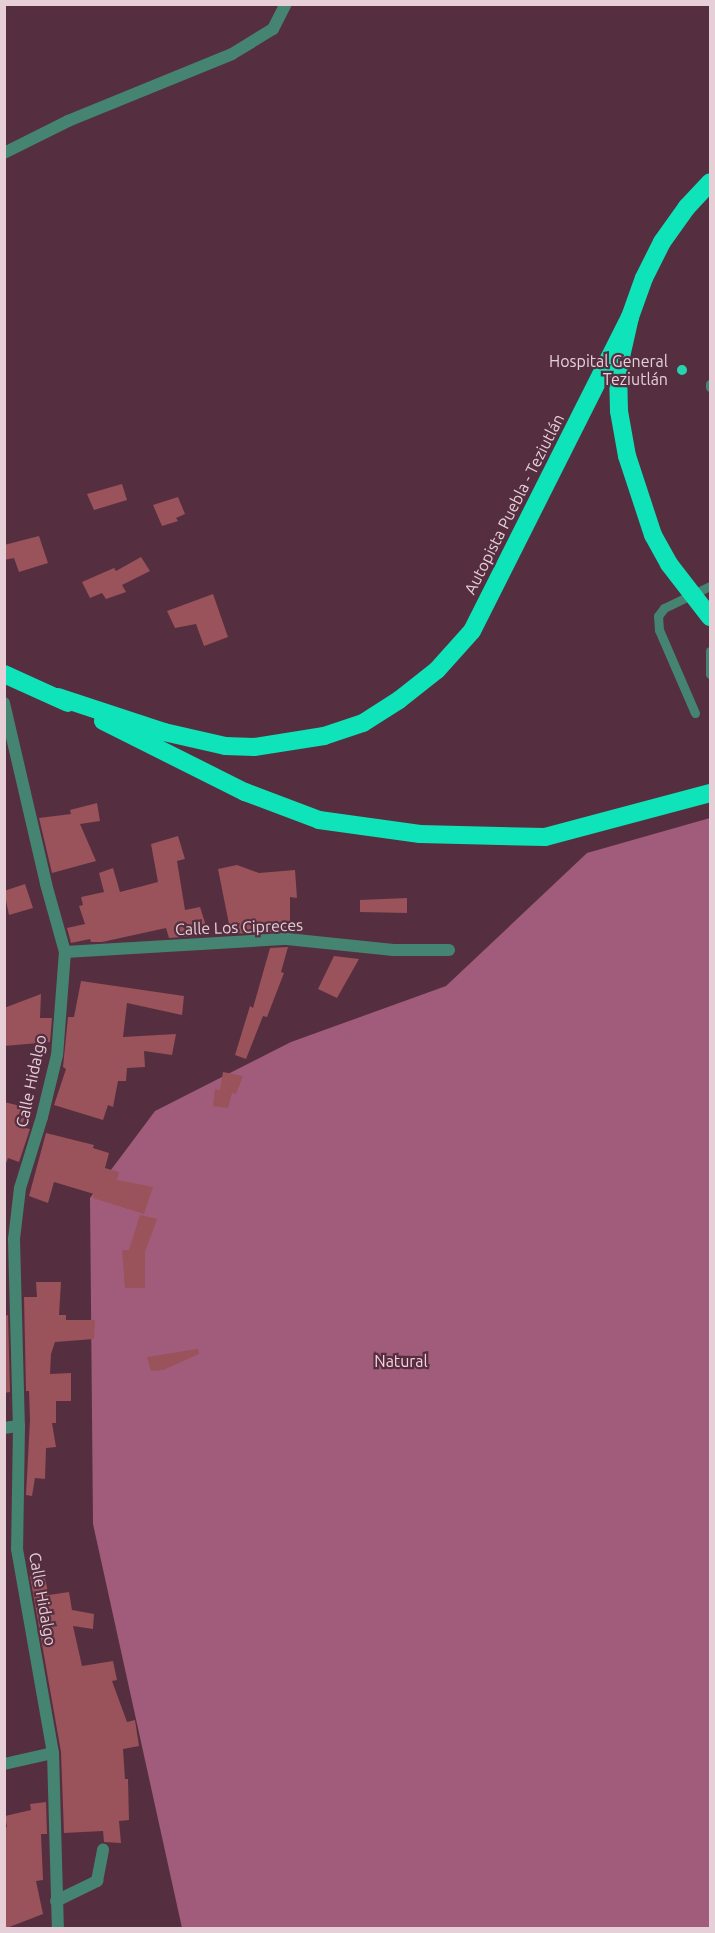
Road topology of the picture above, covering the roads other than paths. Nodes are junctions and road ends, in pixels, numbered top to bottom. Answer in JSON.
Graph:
{"nodes":[{"id":1,"x":286,"y":4,"type":"edge"},
{"id":2,"x":4,"y":153,"type":"edge"},
{"id":3,"x":711,"y":182,"type":"edge"},
{"id":4,"x":630,"y":317,"type":"junction"},
{"id":5,"x":711,"y":586,"type":"edge"},
{"id":6,"x":711,"y":617,"type":"edge"},
{"id":7,"x":711,"y":651,"type":"edge"},
{"id":8,"x":4,"y":674,"type":"edge"},
{"id":9,"x":711,"y":674,"type":"edge"},
{"id":10,"x":58,"y":697,"type":"junction"},
{"id":11,"x":4,"y":703,"type":"edge"},
{"id":12,"x":695,"y":713,"type":"dead end"},
{"id":13,"x":711,"y":793,"type":"edge"},
{"id":14,"x":449,"y":950,"type":"dead end"},
{"id":15,"x":65,"y":952,"type":"junction"},
{"id":16,"x":9,"y":1235,"type":"edge"},
{"id":17,"x":19,"y":1426,"type":"junction"},
{"id":18,"x":4,"y":1428,"type":"edge"},
{"id":19,"x":53,"y":1753,"type":"junction"},
{"id":20,"x":4,"y":1764,"type":"edge"},
{"id":21,"x":103,"y":1850,"type":"dead end"},
{"id":22,"x":56,"y":1901,"type":"junction"},
{"id":23,"x":58,"y":1929,"type":"edge"}],
"edges":[{"from":1,"to":2,"type":"street"},
{"from":3,"to":4,"type":"highway","name":"Autopista Puebla - Teziutlán"},
{"from":4,"to":6,"type":"highway","name":"Autopista Puebla - Teziutlán","bridge":true},
{"from":4,"to":10,"type":"highway","name":"Autopista Puebla - Teziutlán"},
{"from":5,"to":12,"type":"lane"},
{"from":7,"to":9,"type":"lane"},
{"from":8,"to":10,"type":"highway"},
{"from":10,"to":13,"type":"highway"},
{"from":11,"to":15,"type":"street","name":"Calle Hidalgo"},
{"from":14,"to":15,"type":"street","name":"Calle Los Cipreces"},
{"from":15,"to":16,"type":"street","name":"Calle Hidalgo"},
{"from":16,"to":17,"type":"street","name":"Calle Hidalgo"},
{"from":17,"to":18,"type":"street"},
{"from":17,"to":19,"type":"street","name":"Calle Hidalgo"},
{"from":19,"to":20,"type":"street"},
{"from":19,"to":22,"type":"street","name":"Calle Hidalgo"},
{"from":21,"to":22,"type":"street"},
{"from":22,"to":23,"type":"street","name":"Calle Hidalgo"}]}
